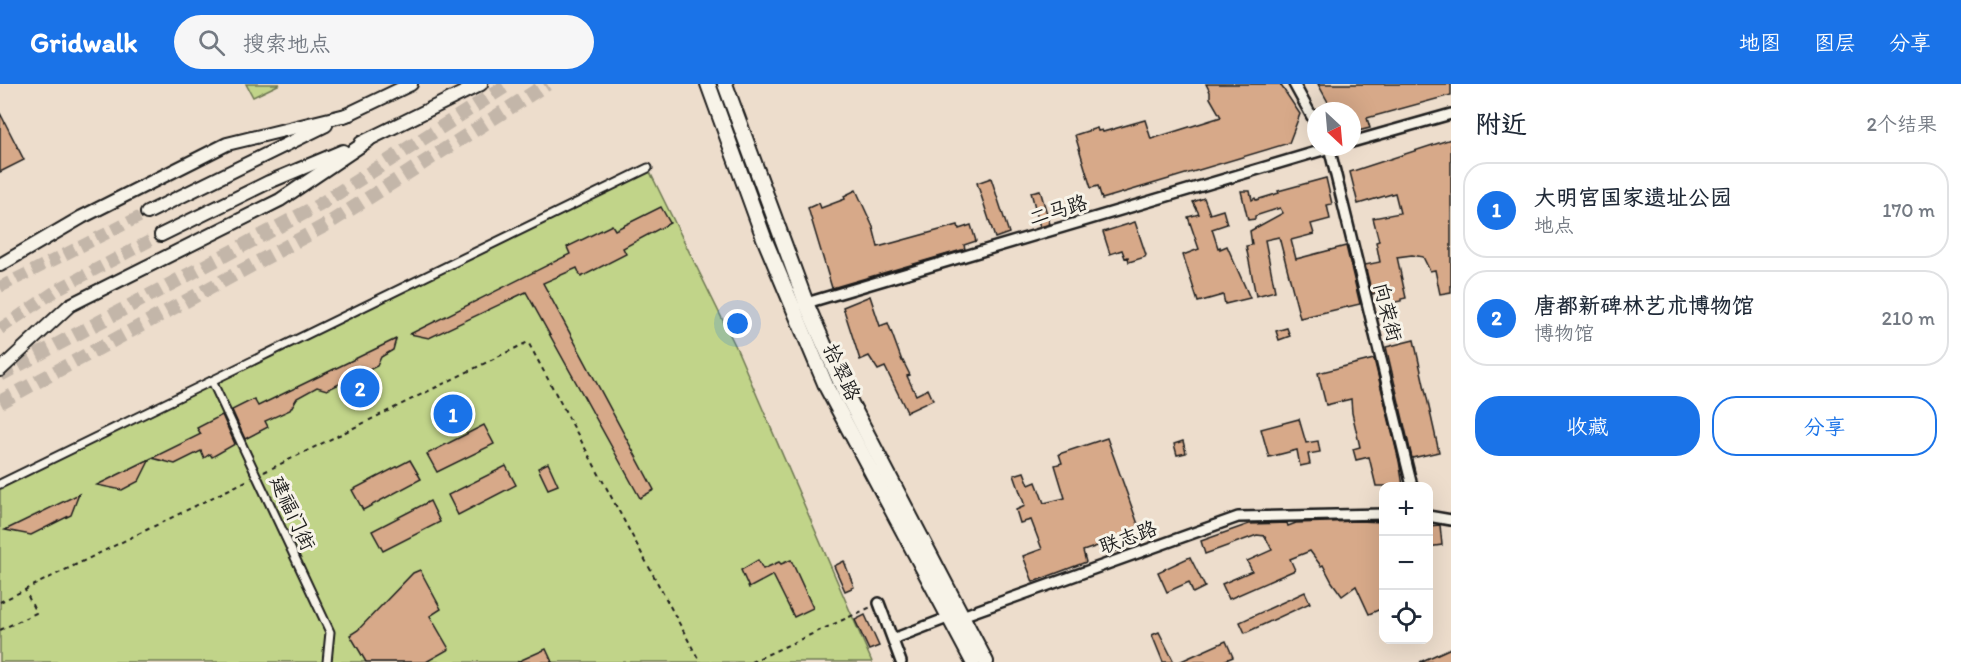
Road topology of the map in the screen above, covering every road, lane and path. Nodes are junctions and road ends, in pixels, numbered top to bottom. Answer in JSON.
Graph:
{"nodes":[{"id":1,"x":411,"y":84,"type":"edge"},
{"id":2,"x":482,"y":84,"type":"edge"},
{"id":3,"x":708,"y":84,"type":"edge"},
{"id":4,"x":725,"y":84,"type":"edge"},
{"id":5,"x":1294,"y":84,"type":"edge"},
{"id":6,"x":1307,"y":108,"type":"edge"},
{"id":7,"x":350,"y":114,"type":"junction"},
{"id":8,"x":1451,"y":114,"type":"edge"},
{"id":9,"x":1361,"y":139,"type":"edge"},
{"id":10,"x":369,"y":140,"type":"junction"},
{"id":11,"x":1307,"y":154,"type":"edge"},
{"id":12,"x":1332,"y":156,"type":"edge"},
{"id":13,"x":648,"y":168,"type":"dead end"},
{"id":14,"x":147,"y":213,"type":"tunnel mouth"},
{"id":15,"x":161,"y":235,"type":"tunnel mouth"},
{"id":16,"x":0,"y":265,"type":"edge"},
{"id":17,"x":799,"y":305,"type":"junction"},
{"id":18,"x":528,"y":342,"type":"dead end"},
{"id":19,"x":0,"y":370,"type":"edge"},
{"id":20,"x":212,"y":381,"type":"junction"},
{"id":21,"x":1411,"y":482,"type":"edge"},
{"id":22,"x":0,"y":484,"type":"edge"},
{"id":23,"x":1379,"y":514,"type":"edge"},
{"id":24,"x":1433,"y":517,"type":"edge"},
{"id":25,"x":1451,"y":520,"type":"edge"},
{"id":26,"x":25,"y":590,"type":"dead end"},
{"id":27,"x":879,"y":603,"type":"joint"},
{"id":28,"x":956,"y":616,"type":"junction"},
{"id":29,"x":0,"y":630,"type":"edge"},
{"id":30,"x":893,"y":639,"type":"junction"},
{"id":31,"x":327,"y":662,"type":"edge"},
{"id":32,"x":700,"y":662,"type":"edge"},
{"id":33,"x":751,"y":662,"type":"edge"},
{"id":34,"x":901,"y":662,"type":"edge"},
{"id":35,"x":973,"y":662,"type":"edge"},
{"id":36,"x":986,"y":662,"type":"edge"}],
"edges":[{"from":1,"to":7,"type":"street"},
{"from":2,"to":10,"type":"street"},
{"from":3,"to":17,"type":"main road","name":"拾翠路"},
{"from":4,"to":17,"type":"main road","name":"拾翠路"},
{"from":5,"to":6,"type":"street"},
{"from":7,"to":14,"type":"street"},
{"from":7,"to":16,"type":"street"},
{"from":8,"to":9,"type":"street"},
{"from":10,"to":15,"type":"street"},
{"from":10,"to":19,"type":"street"},
{"from":11,"to":17,"type":"street","name":"二马路"},
{"from":12,"to":21,"type":"street","name":"向荣街"},
{"from":13,"to":20,"type":"street"},
{"from":17,"to":28,"type":"main road","name":"拾翠路"},
{"from":18,"to":32,"type":"path"},
{"from":20,"to":22,"type":"street"},
{"from":20,"to":31,"type":"street","name":"建福门街"},
{"from":23,"to":28,"type":"street","name":"联志路"},
{"from":24,"to":25,"type":"street"},
{"from":26,"to":29,"type":"path"},
{"from":27,"to":30,"type":"street"},
{"from":27,"to":33,"type":"path"},
{"from":28,"to":30,"type":"street","name":"联志路"},
{"from":28,"to":35,"type":"main road","name":"拾翠路"},
{"from":28,"to":36,"type":"main road","name":"拾翠路"},
{"from":30,"to":34,"type":"street"}]}
